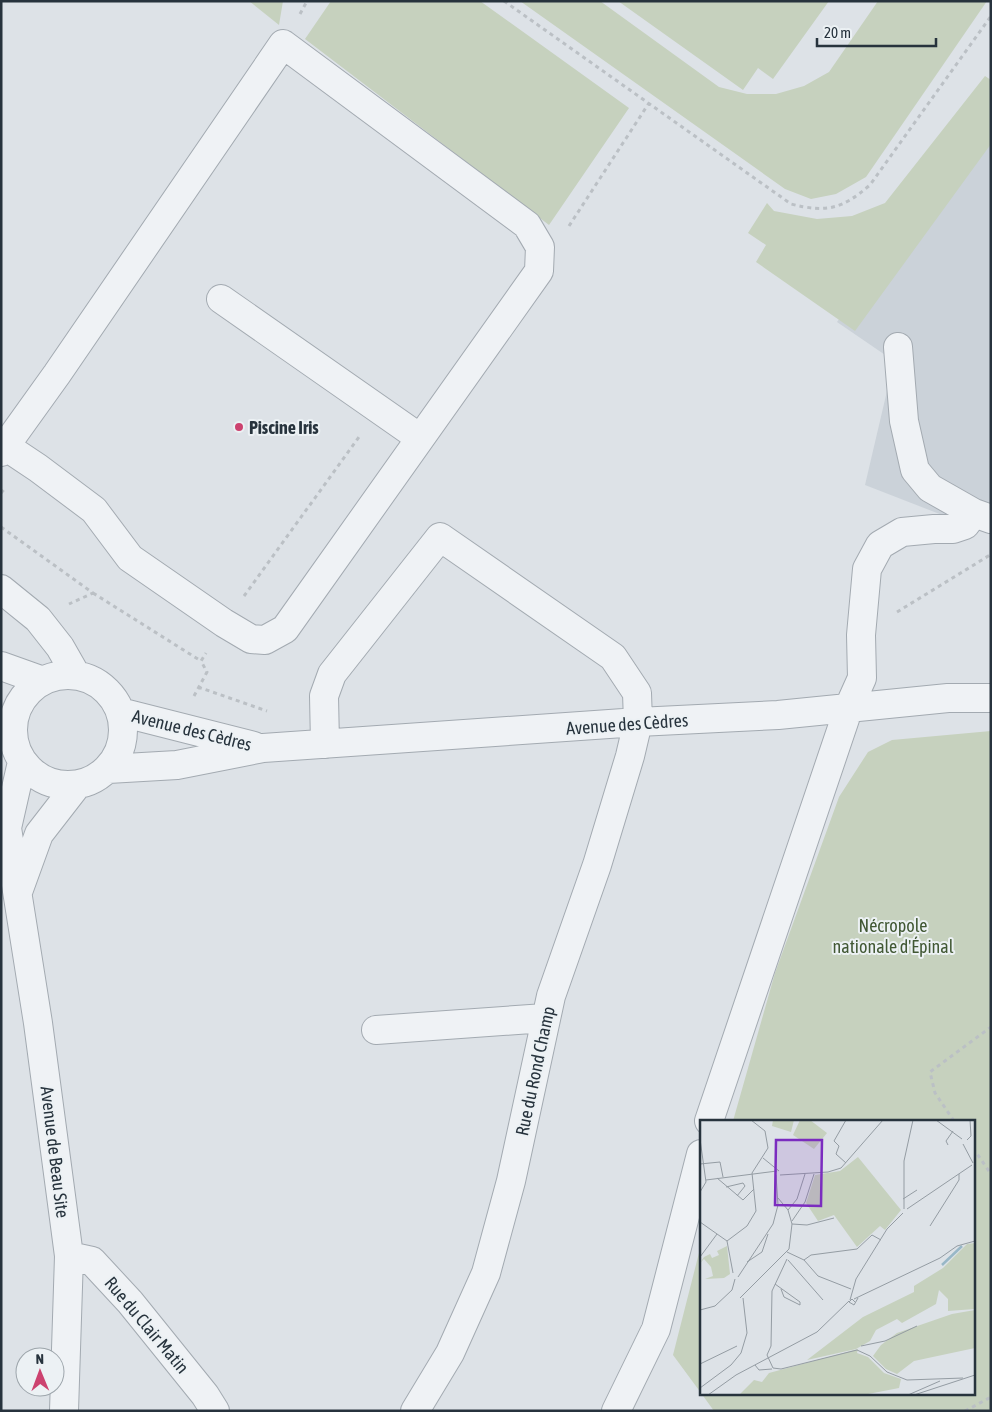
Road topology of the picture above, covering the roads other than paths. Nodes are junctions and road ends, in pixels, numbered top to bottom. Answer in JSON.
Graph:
{"nodes":[{"id":1,"x":221,"y":299,"type":"dead end"},
{"id":2,"x":898,"y":347,"type":"dead end"},
{"id":3,"x":420,"y":438,"type":"junction"},
{"id":4,"x":3,"y":449,"type":"edge"},
{"id":5,"x":982,"y":516,"type":"edge"},
{"id":6,"x":1,"y":589,"type":"edge"},
{"id":7,"x":1,"y":666,"type":"edge"},
{"id":8,"x":76,"y":676,"type":"junction"},
{"id":9,"x":43,"y":681,"type":"junction"},
{"id":10,"x":991,"y":698,"type":"edge"},
{"id":11,"x":849,"y":708,"type":"junction"},
{"id":12,"x":120,"y":712,"type":"junction"},
{"id":13,"x":638,"y":722,"type":"junction"},
{"id":14,"x":7,"y":728,"type":"edge"},
{"id":15,"x":325,"y":744,"type":"junction"},
{"id":16,"x":263,"y":748,"type":"junction"},
{"id":17,"x":22,"y":762,"type":"junction"},
{"id":18,"x":108,"y":769,"type":"junction"},
{"id":19,"x":77,"y":785,"type":"junction"},
{"id":20,"x":17,"y":896,"type":"junction"},
{"id":21,"x":545,"y":1018,"type":"junction"},
{"id":22,"x":376,"y":1030,"type":"dead end"},
{"id":23,"x":709,"y":1120,"type":"edge"},
{"id":24,"x":700,"y":1158,"type":"edge"},
{"id":25,"x":68,"y":1256,"type":"junction"},
{"id":26,"x":64,"y":1411,"type":"edge"},
{"id":27,"x":215,"y":1411,"type":"edge"},
{"id":28,"x":415,"y":1411,"type":"edge"},
{"id":29,"x":616,"y":1411,"type":"edge"}],
"edges":[{"from":1,"to":3,"type":"street"},
{"from":2,"to":5,"type":"street"},
{"from":3,"to":4,"type":"street"},
{"from":3,"to":4,"type":"street"},
{"from":5,"to":11,"type":"street"},
{"from":6,"to":8,"type":"street"},
{"from":7,"to":9,"type":"street"},
{"from":8,"to":9,"type":"street"},
{"from":8,"to":12,"type":"street"},
{"from":9,"to":14,"type":"street"},
{"from":10,"to":11,"type":"street","name":"Avenue des Cèdres"},
{"from":11,"to":13,"type":"street","name":"Avenue des Cèdres"},
{"from":11,"to":23,"type":"street"},
{"from":12,"to":16,"type":"street","name":"Avenue des Cèdres"},
{"from":12,"to":18,"type":"street"},
{"from":13,"to":15,"type":"street","name":"Avenue des Cèdres"},
{"from":13,"to":15,"type":"street","name":"Rue du Rond Champ"},
{"from":13,"to":21,"type":"street","name":"Rue du Rond Champ"},
{"from":14,"to":17,"type":"street"},
{"from":15,"to":16,"type":"street","name":"Avenue des Cèdres"},
{"from":16,"to":18,"type":"street","name":"Avenue des Cèdres"},
{"from":17,"to":19,"type":"street"},
{"from":17,"to":20,"type":"street","name":"Avenue de Beau Site"},
{"from":18,"to":19,"type":"street"},
{"from":19,"to":20,"type":"street","name":"Avenue de Beau Site"},
{"from":20,"to":25,"type":"street","name":"Avenue de Beau Site"},
{"from":21,"to":22,"type":"street"},
{"from":21,"to":28,"type":"street","name":"Rue du Rond Champ"},
{"from":24,"to":29,"type":"street"},
{"from":25,"to":26,"type":"street","name":"Avenue de Beau Site"},
{"from":25,"to":27,"type":"street","name":"Rue du Clair Matin"}]}
